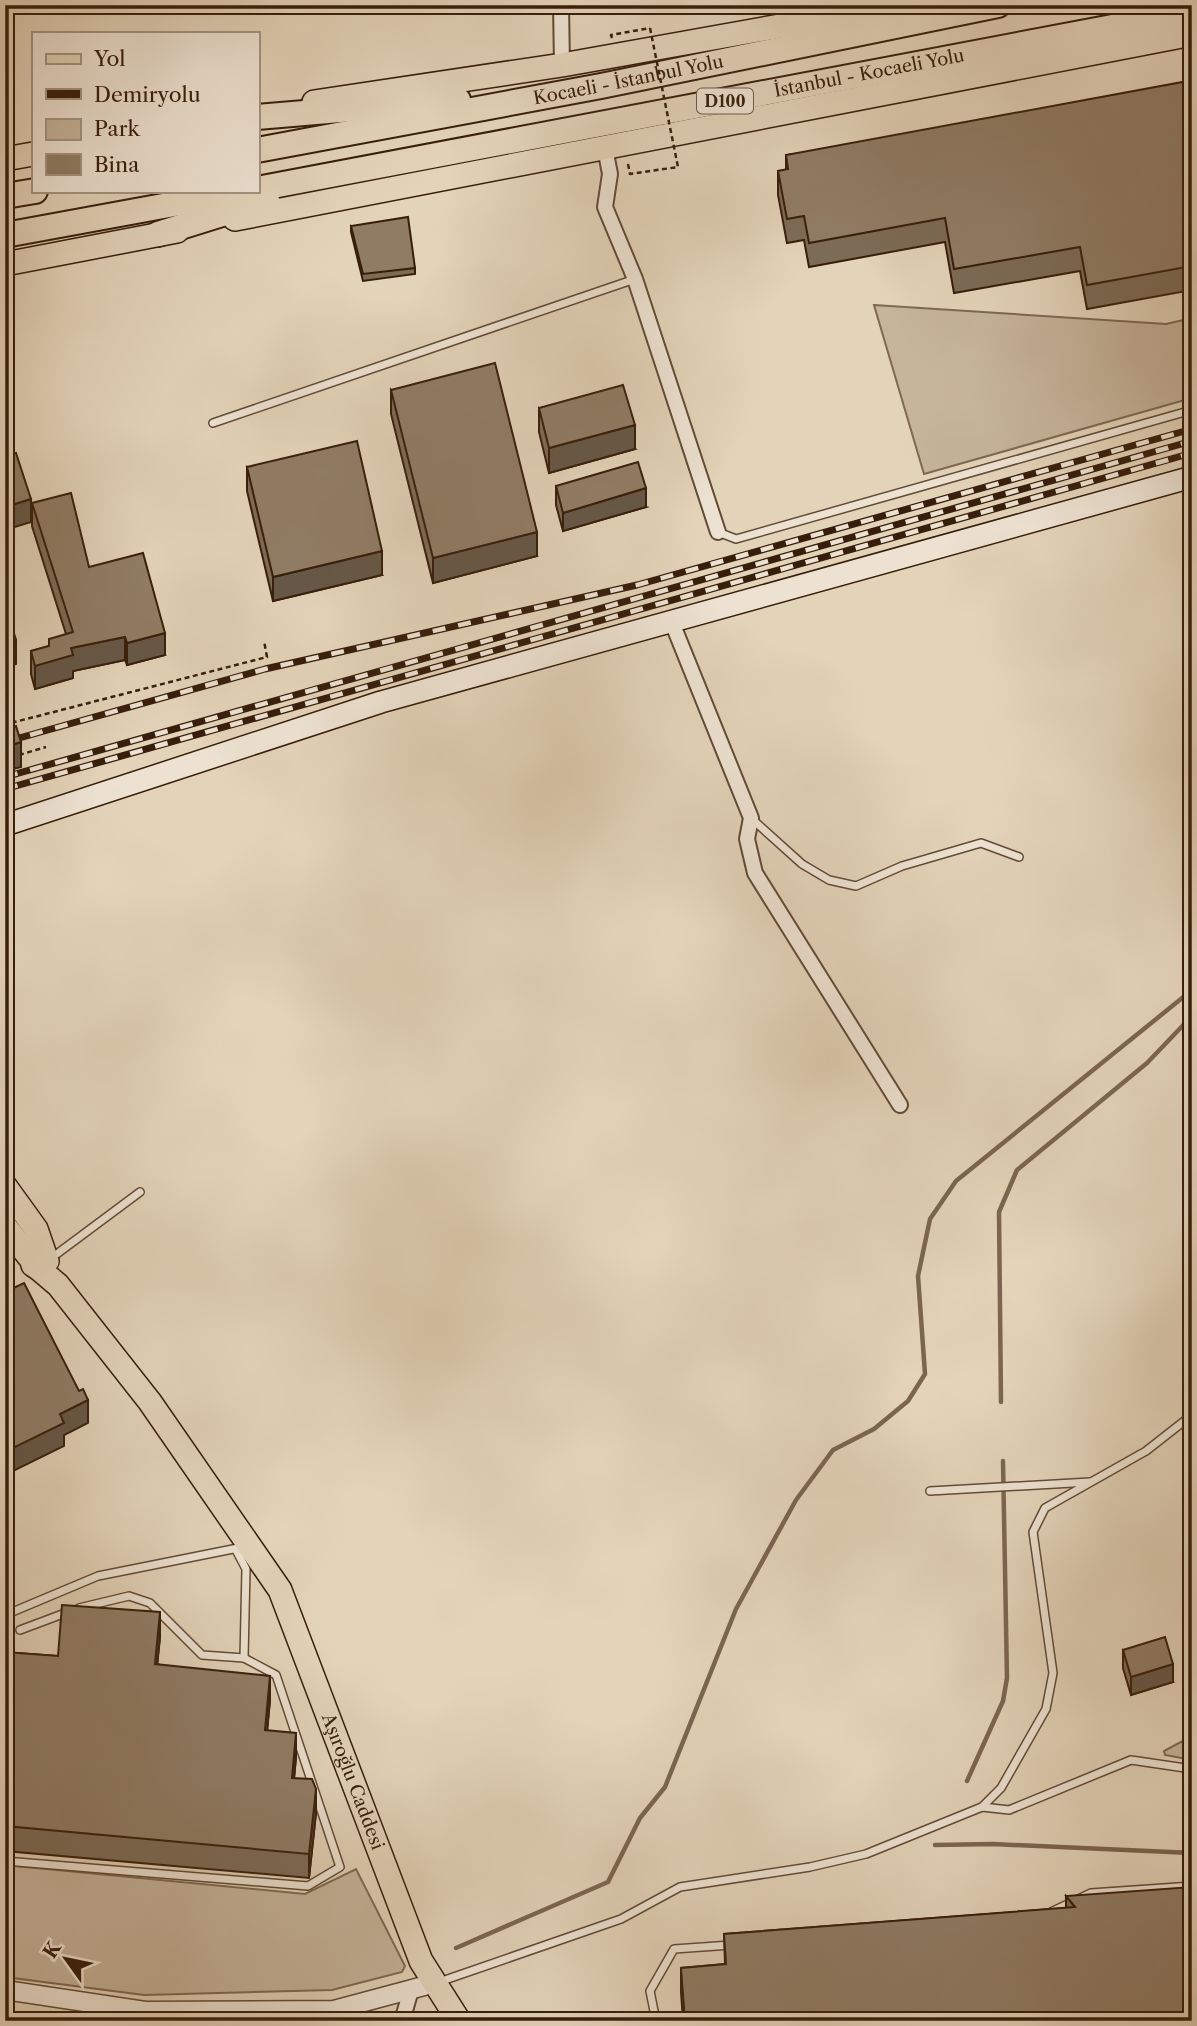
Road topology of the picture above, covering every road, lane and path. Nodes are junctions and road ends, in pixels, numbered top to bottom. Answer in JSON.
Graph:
{"nodes":[{"id":1,"x":561,"y":5,"type":"edge"},
{"id":2,"x":898,"y":5,"type":"edge"},
{"id":3,"x":998,"y":5,"type":"edge"},
{"id":4,"x":867,"y":8,"type":"edge"},
{"id":5,"x":1192,"y":12,"type":"edge"},
{"id":6,"x":1192,"y":34,"type":"edge"},
{"id":7,"x":611,"y":35,"type":"dead end"},
{"id":8,"x":562,"y":65,"type":"junction"},
{"id":9,"x":539,"y":97,"type":"junction"},
{"id":10,"x":259,"y":115,"type":"edge"},
{"id":11,"x":259,"y":115,"type":"edge"},
{"id":12,"x":605,"y":148,"type":"junction"},
{"id":13,"x":259,"y":150,"type":"edge"},
{"id":14,"x":32,"y":154,"type":"edge"},
{"id":15,"x":5,"y":159,"type":"edge"},
{"id":16,"x":368,"y":168,"type":"junction"},
{"id":17,"x":630,"y":174,"type":"dead end"},
{"id":18,"x":259,"y":189,"type":"edge"},
{"id":19,"x":32,"y":192,"type":"edge"},
{"id":20,"x":239,"y":192,"type":"edge"},
{"id":21,"x":5,"y":196,"type":"edge"},
{"id":22,"x":5,"y":234,"type":"edge"},
{"id":23,"x":158,"y":234,"type":"junction"},
{"id":24,"x":5,"y":264,"type":"edge"},
{"id":25,"x":635,"y":279,"type":"junction"},
{"id":26,"x":1192,"y":410,"type":"edge"},
{"id":27,"x":213,"y":423,"type":"dead end"},
{"id":28,"x":1192,"y":477,"type":"edge"},
{"id":29,"x":718,"y":532,"type":"joint"},
{"id":30,"x":671,"y":620,"type":"junction"},
{"id":31,"x":264,"y":640,"type":"dead end"},
{"id":32,"x":6,"y":723,"type":"edge"},
{"id":33,"x":46,"y":747,"type":"dead end"},
{"id":34,"x":18,"y":755,"type":"edge"},
{"id":35,"x":751,"y":818,"type":"junction"},
{"id":36,"x":5,"y":825,"type":"edge"},
{"id":37,"x":1019,"y":857,"type":"dead end"},
{"id":38,"x":900,"y":1105,"type":"dead end"},
{"id":39,"x":5,"y":1186,"type":"edge"},
{"id":40,"x":140,"y":1192,"type":"dead end"},
{"id":41,"x":5,"y":1208,"type":"edge"},
{"id":42,"x":5,"y":1226,"type":"edge"},
{"id":43,"x":5,"y":1246,"type":"edge"},
{"id":44,"x":43,"y":1264,"type":"junction"},
{"id":45,"x":1192,"y":1415,"type":"edge"},
{"id":46,"x":1092,"y":1482,"type":"junction"},
{"id":47,"x":930,"y":1491,"type":"dead end"},
{"id":48,"x":242,"y":1546,"type":"junction"},
{"id":49,"x":5,"y":1615,"type":"edge"},
{"id":50,"x":20,"y":1630,"type":"dead end"},
{"id":51,"x":244,"y":1658,"type":"junction"},
{"id":52,"x":1192,"y":1769,"type":"edge"},
{"id":53,"x":982,"y":1807,"type":"junction"},
{"id":54,"x":5,"y":1861,"type":"edge"},
{"id":55,"x":1192,"y":1885,"type":"edge"},
{"id":56,"x":1045,"y":1915,"type":"edge"},
{"id":57,"x":743,"y":1944,"type":"edge"},
{"id":58,"x":435,"y":1983,"type":"junction"},
{"id":59,"x":5,"y":1990,"type":"edge"},
{"id":60,"x":411,"y":1990,"type":"junction"},
{"id":61,"x":276,"y":2015,"type":"edge"},
{"id":62,"x":402,"y":2021,"type":"edge"},
{"id":63,"x":459,"y":2021,"type":"edge"},
{"id":64,"x":656,"y":2021,"type":"edge"}],
"edges":[{"from":1,"to":8,"type":"street"},
{"from":2,"to":4,"type":"main road"},
{"from":3,"to":9,"type":"highway","name":"Kocaeli - İstanbul Yolu","number":"D100"},
{"from":4,"to":8,"type":"main road"},
{"from":5,"to":16,"type":"highway","name":"İstanbul - Kocaeli Yolu","number":"D100"},
{"from":6,"to":12,"type":"main road"},
{"from":7,"to":17,"type":"path","bridge":true},
{"from":8,"to":10,"type":"main road"},
{"from":9,"to":11,"type":"highway"},
{"from":9,"to":13,"type":"highway","name":"Kocaeli - İstanbul Yolu","number":"D100"},
{"from":12,"to":23,"type":"main road"},
{"from":12,"to":25,"type":"street"},
{"from":14,"to":15,"type":"main road"},
{"from":16,"to":18,"type":"highway","name":"İstanbul - Kocaeli Yolu","number":"D100"},
{"from":16,"to":23,"type":"highway"},
{"from":19,"to":21,"type":"highway"},
{"from":20,"to":22,"type":"highway"},
{"from":23,"to":24,"type":"main road"},
{"from":25,"to":27,"type":"lane"},
{"from":25,"to":29,"type":"street"},
{"from":26,"to":29,"type":"lane"},
{"from":28,"to":30,"type":"main road"},
{"from":30,"to":35,"type":"street"},
{"from":30,"to":36,"type":"main road"},
{"from":31,"to":32,"type":"path"},
{"from":33,"to":34,"type":"path"},
{"from":35,"to":37,"type":"lane"},
{"from":35,"to":38,"type":"street"},
{"from":39,"to":44,"type":"main road"},
{"from":40,"to":44,"type":"lane"},
{"from":41,"to":44,"type":"main road"},
{"from":42,"to":44,"type":"main road"},
{"from":43,"to":44,"type":"main road"},
{"from":44,"to":48,"type":"main road","name":"Aşıroğlu Caddesi"},
{"from":45,"to":46,"type":"lane"},
{"from":46,"to":47,"type":"lane"},
{"from":46,"to":53,"type":"lane"},
{"from":48,"to":49,"type":"lane"},
{"from":48,"to":51,"type":"lane"},
{"from":48,"to":58,"type":"main road","name":"Aşıroğlu Caddesi"},
{"from":50,"to":51,"type":"lane"},
{"from":51,"to":54,"type":"lane"},
{"from":52,"to":53,"type":"lane"},
{"from":53,"to":58,"type":"lane"},
{"from":55,"to":56,"type":"lane"},
{"from":57,"to":64,"type":"lane"},
{"from":58,"to":60,"type":"street"},
{"from":58,"to":63,"type":"main road","name":"Aşıroğlu Caddesi"},
{"from":59,"to":61,"type":"street"},
{"from":60,"to":61,"type":"street"},
{"from":60,"to":62,"type":"street"}]}
